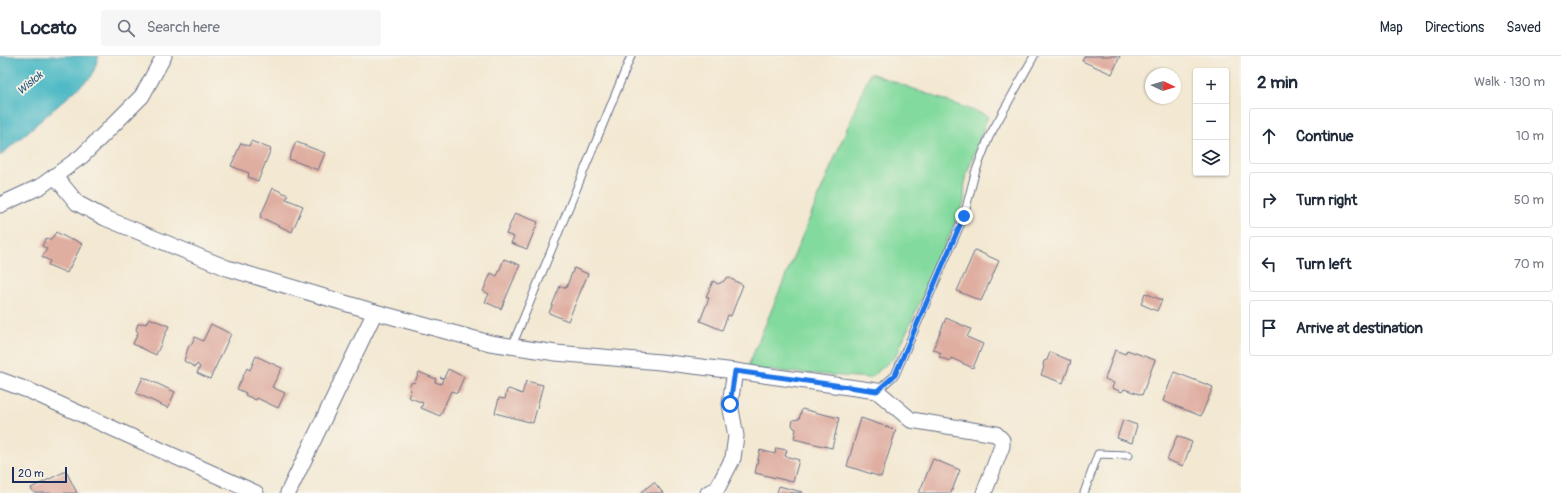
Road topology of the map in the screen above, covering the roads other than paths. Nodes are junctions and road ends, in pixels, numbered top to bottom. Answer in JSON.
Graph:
{"nodes":[{"id":1,"x":164,"y":56,"type":"edge"},
{"id":2,"x":631,"y":56,"type":"edge"},
{"id":3,"x":1034,"y":56,"type":"edge"},
{"id":4,"x":55,"y":176,"type":"junction"},
{"id":5,"x":0,"y":205,"type":"edge"},
{"id":6,"x":375,"y":312,"type":"junction"},
{"id":7,"x":512,"y":346,"type":"junction"},
{"id":8,"x":735,"y":371,"type":"junction"},
{"id":9,"x":0,"y":380,"type":"edge"},
{"id":10,"x":877,"y":391,"type":"junction"},
{"id":11,"x":1130,"y":455,"type":"dead end"},
{"id":12,"x":256,"y":493,"type":"edge"},
{"id":13,"x":288,"y":493,"type":"edge"},
{"id":14,"x":708,"y":493,"type":"edge"},
{"id":15,"x":984,"y":493,"type":"edge"},
{"id":16,"x":1084,"y":493,"type":"edge"}],
"edges":[{"from":1,"to":4,"type":"street"},
{"from":2,"to":7,"type":"lane"},
{"from":3,"to":10,"type":"lane"},
{"from":4,"to":5,"type":"street"},
{"from":4,"to":6,"type":"street"},
{"from":6,"to":7,"type":"street"},
{"from":6,"to":13,"type":"street"},
{"from":7,"to":8,"type":"street"},
{"from":8,"to":10,"type":"street"},
{"from":8,"to":14,"type":"street"},
{"from":9,"to":12,"type":"street"},
{"from":10,"to":15,"type":"street"},
{"from":11,"to":16,"type":"lane"}]}
